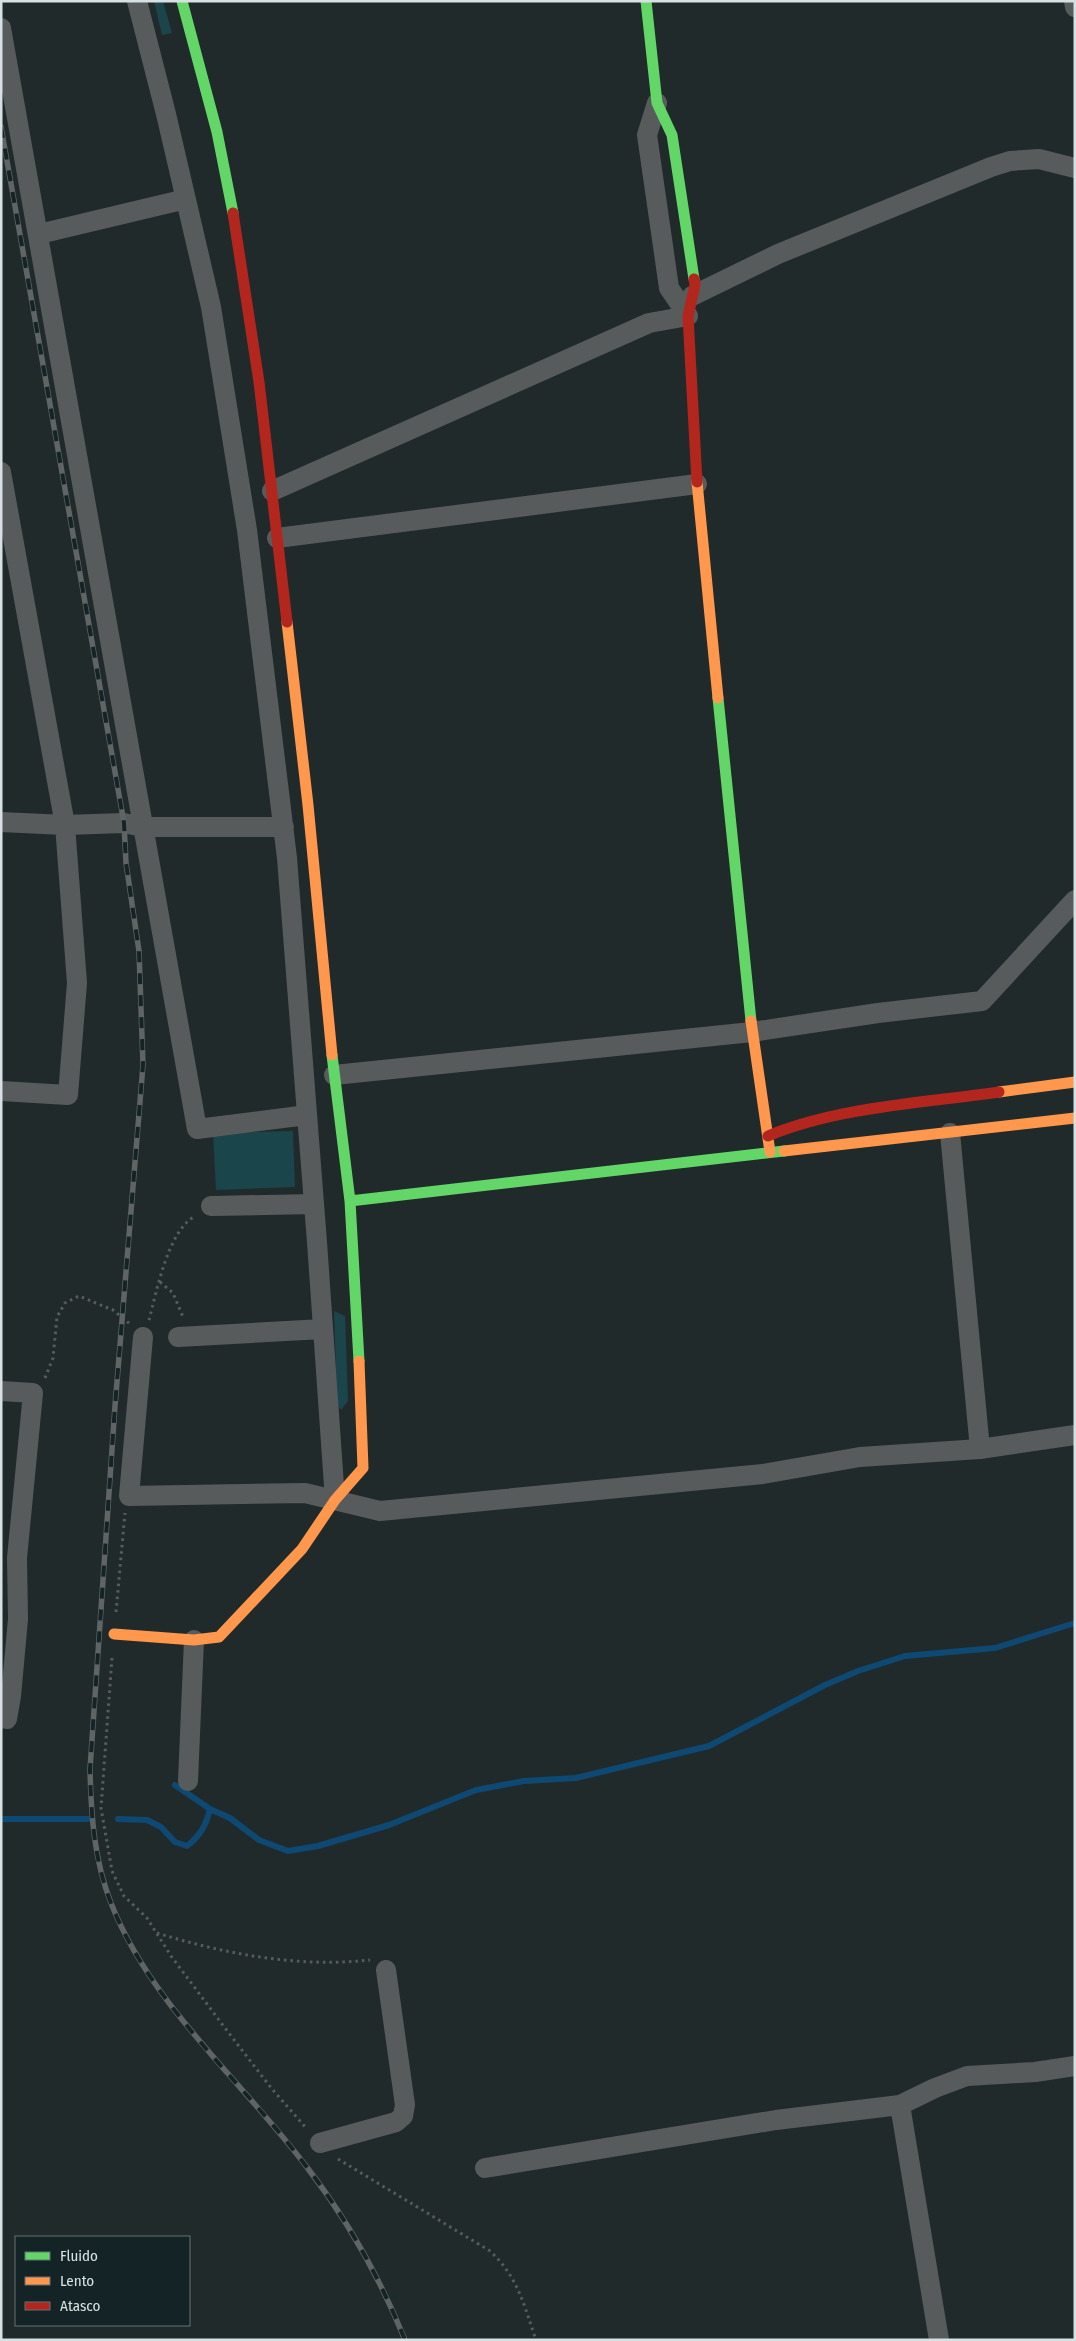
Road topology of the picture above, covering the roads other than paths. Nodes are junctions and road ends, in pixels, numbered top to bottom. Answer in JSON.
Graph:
{"nodes":[{"id":1,"x":137,"y":1,"type":"edge"},
{"id":2,"x":182,"y":1,"type":"edge"},
{"id":3,"x":646,"y":1,"type":"edge"},
{"id":4,"x":1074,"y":1,"type":"edge"},
{"id":5,"x":1075,"y":7,"type":"edge"},
{"id":6,"x":1,"y":28,"type":"edge"},
{"id":7,"x":657,"y":103,"type":"junction"},
{"id":8,"x":1075,"y":168,"type":"edge"},
{"id":9,"x":186,"y":199,"type":"junction"},
{"id":10,"x":38,"y":234,"type":"junction"},
{"id":11,"x":692,"y":296,"type":"junction"},
{"id":12,"x":688,"y":316,"type":"junction"},
{"id":13,"x":1,"y":472,"type":"edge"},
{"id":14,"x":697,"y":484,"type":"junction"},
{"id":15,"x":272,"y":491,"type":"junction"},
{"id":16,"x":277,"y":538,"type":"junction"},
{"id":17,"x":8,"y":550,"type":"edge"},
{"id":18,"x":1,"y":822,"type":"edge"},
{"id":19,"x":65,"y":825,"type":"junction"},
{"id":20,"x":143,"y":827,"type":"junction"},
{"id":21,"x":284,"y":827,"type":"junction"},
{"id":22,"x":1075,"y":900,"type":"edge"},
{"id":23,"x":752,"y":1032,"type":"junction"},
{"id":24,"x":334,"y":1075,"type":"junction"},
{"id":25,"x":1075,"y":1082,"type":"edge"},
{"id":26,"x":1,"y":1092,"type":"edge"},
{"id":27,"x":307,"y":1115,"type":"junction"},
{"id":28,"x":1075,"y":1118,"type":"edge"},
{"id":29,"x":950,"y":1133,"type":"junction"},
{"id":30,"x":768,"y":1136,"type":"junction"},
{"id":31,"x":770,"y":1152,"type":"junction"},
{"id":32,"x":350,"y":1201,"type":"junction"},
{"id":33,"x":314,"y":1204,"type":"junction"},
{"id":34,"x":210,"y":1206,"type":"road end"},
{"id":35,"x":323,"y":1329,"type":"junction"},
{"id":36,"x":184,"y":1336,"type":"road end"},
{"id":37,"x":144,"y":1337,"type":"road end"},
{"id":38,"x":1,"y":1392,"type":"edge"},
{"id":39,"x":1075,"y":1435,"type":"edge"},
{"id":40,"x":980,"y":1449,"type":"junction"},
{"id":41,"x":335,"y":1500,"type":"junction"},
{"id":42,"x":9,"y":1557,"type":"edge"},
{"id":43,"x":114,"y":1634,"type":"road end"},
{"id":44,"x":194,"y":1640,"type":"junction"},
{"id":45,"x":1,"y":1718,"type":"edge"},
{"id":46,"x":188,"y":1781,"type":"dead end"},
{"id":47,"x":386,"y":1970,"type":"road end"},
{"id":48,"x":1075,"y":2066,"type":"edge"},
{"id":49,"x":900,"y":2106,"type":"junction"},
{"id":50,"x":320,"y":2143,"type":"road end"},
{"id":51,"x":485,"y":2168,"type":"dead end"},
{"id":52,"x":939,"y":2340,"type":"edge"}],
"edges":[{"from":1,"to":9,"type":"street"},
{"from":2,"to":15,"type":"street"},
{"from":3,"to":7,"type":"street"},
{"from":4,"to":5,"type":"street"},
{"from":6,"to":10,"type":"street"},
{"from":7,"to":11,"type":"street"},
{"from":7,"to":12,"type":"street"},
{"from":8,"to":11,"type":"street"},
{"from":9,"to":10,"type":"street"},
{"from":9,"to":21,"type":"street"},
{"from":10,"to":20,"type":"street"},
{"from":11,"to":12,"type":"street"},
{"from":12,"to":14,"type":"street"},
{"from":12,"to":15,"type":"street"},
{"from":13,"to":17,"type":"street"},
{"from":14,"to":16,"type":"street"},
{"from":14,"to":23,"type":"street"},
{"from":15,"to":16,"type":"street"},
{"from":16,"to":24,"type":"street"},
{"from":17,"to":19,"type":"street"},
{"from":18,"to":19,"type":"street"},
{"from":19,"to":20,"type":"street"},
{"from":19,"to":26,"type":"street"},
{"from":20,"to":21,"type":"street"},
{"from":20,"to":27,"type":"street"},
{"from":21,"to":27,"type":"street"},
{"from":22,"to":23,"type":"street"},
{"from":23,"to":24,"type":"street"},
{"from":23,"to":30,"type":"street"},
{"from":24,"to":32,"type":"street"},
{"from":25,"to":30,"type":"street"},
{"from":27,"to":33,"type":"street"},
{"from":28,"to":29,"type":"street"},
{"from":29,"to":31,"type":"street"},
{"from":29,"to":40,"type":"street"},
{"from":30,"to":31,"type":"street"},
{"from":31,"to":32,"type":"street"},
{"from":32,"to":41,"type":"street"},
{"from":33,"to":34,"type":"street"},
{"from":33,"to":35,"type":"street"},
{"from":35,"to":36,"type":"street"},
{"from":35,"to":41,"type":"street"},
{"from":37,"to":41,"type":"street"},
{"from":38,"to":42,"type":"street"},
{"from":39,"to":40,"type":"street"},
{"from":40,"to":41,"type":"street"},
{"from":41,"to":44,"type":"street"},
{"from":42,"to":45,"type":"street"},
{"from":43,"to":44,"type":"street"},
{"from":44,"to":46,"type":"street"},
{"from":47,"to":50,"type":"street"},
{"from":48,"to":49,"type":"street"},
{"from":49,"to":51,"type":"street"},
{"from":49,"to":52,"type":"street"}]}
